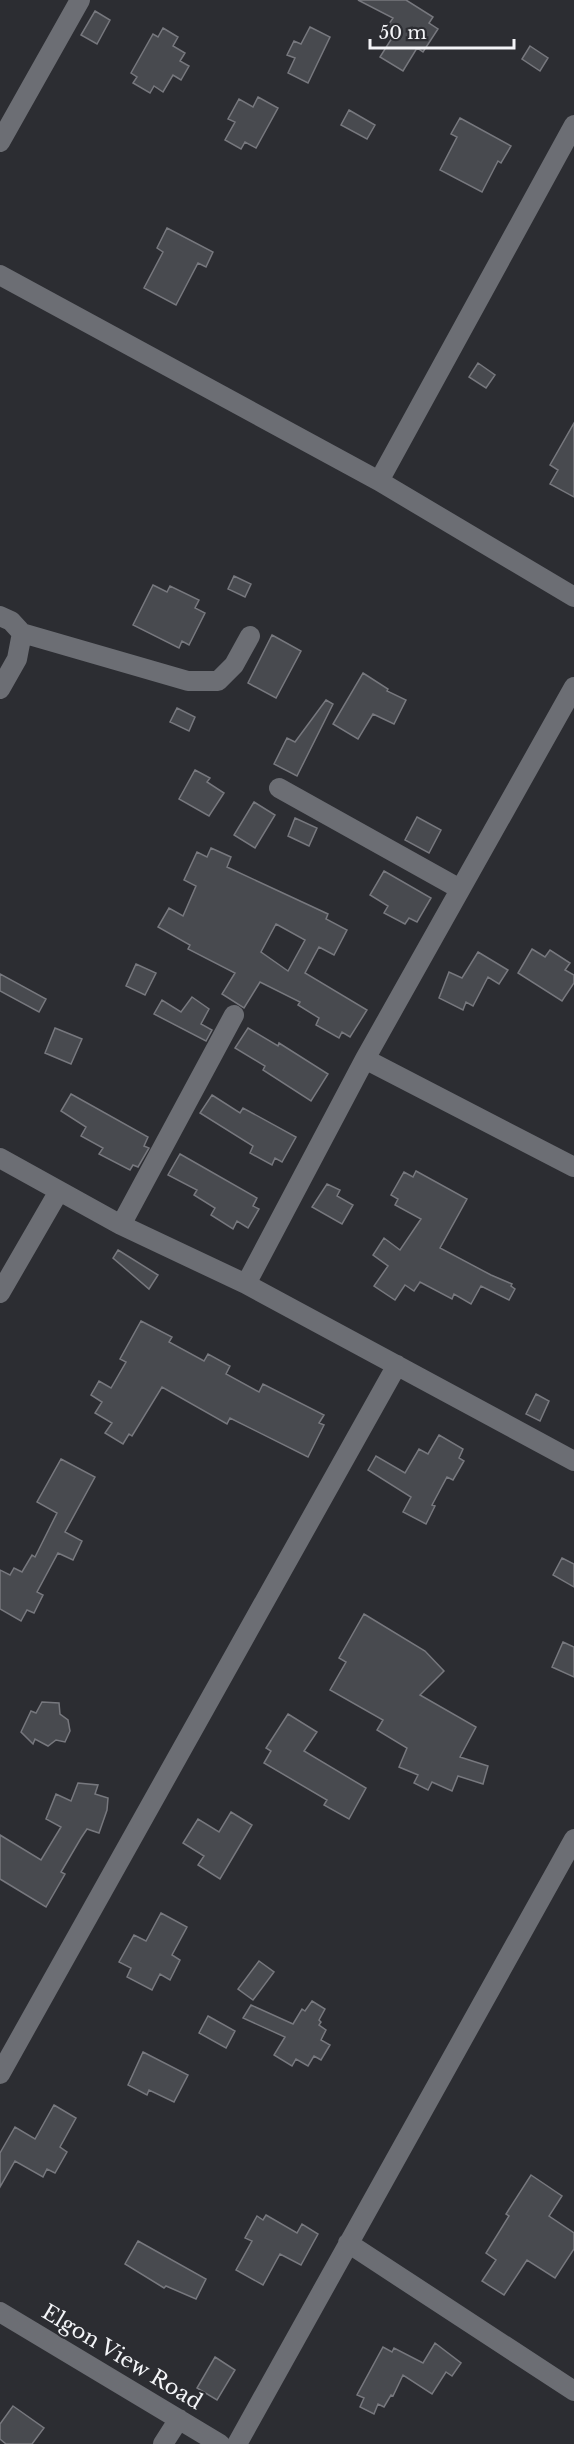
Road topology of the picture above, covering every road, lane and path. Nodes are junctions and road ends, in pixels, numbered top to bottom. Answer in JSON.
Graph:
{"nodes":[{"id":1,"x":80,"y":0,"type":"edge"},
{"id":2,"x":574,"y":125,"type":"edge"},
{"id":3,"x":0,"y":142,"type":"edge"},
{"id":4,"x":0,"y":275,"type":"edge"},
{"id":5,"x":379,"y":481,"type":"junction"},
{"id":6,"x":574,"y":597,"type":"edge"},
{"id":7,"x":0,"y":616,"type":"edge"},
{"id":8,"x":22,"y":633,"type":"junction"},
{"id":9,"x":250,"y":636,"type":"dead end"},
{"id":10,"x":574,"y":687,"type":"edge"},
{"id":11,"x":0,"y":689,"type":"edge"},
{"id":12,"x":279,"y":788,"type":"dead end"},
{"id":13,"x":460,"y":889,"type":"junction"},
{"id":14,"x":234,"y":1015,"type":"dead end"},
{"id":15,"x":365,"y":1059,"type":"junction"},
{"id":16,"x":0,"y":1158,"type":"edge"},
{"id":17,"x":574,"y":1167,"type":"edge"},
{"id":18,"x":59,"y":1191,"type":"junction"},
{"id":19,"x":121,"y":1225,"type":"junction"},
{"id":20,"x":246,"y":1284,"type":"junction"},
{"id":21,"x":0,"y":1293,"type":"edge"},
{"id":22,"x":397,"y":1365,"type":"junction"},
{"id":23,"x":574,"y":1461,"type":"edge"},
{"id":24,"x":574,"y":1839,"type":"edge"},
{"id":25,"x":0,"y":2074,"type":"edge"},
{"id":26,"x":348,"y":2243,"type":"junction"},
{"id":27,"x":0,"y":2312,"type":"edge"},
{"id":28,"x":574,"y":2391,"type":"edge"},
{"id":29,"x":178,"y":2419,"type":"junction"},
{"id":30,"x":163,"y":2444,"type":"edge"},
{"id":31,"x":220,"y":2444,"type":"edge"},
{"id":32,"x":237,"y":2444,"type":"edge"}],
"edges":[{"from":1,"to":3,"type":"street"},
{"from":2,"to":5,"type":"street"},
{"from":4,"to":5,"type":"street"},
{"from":5,"to":6,"type":"street"},
{"from":7,"to":8,"type":"street"},
{"from":8,"to":9,"type":"street"},
{"from":8,"to":11,"type":"street"},
{"from":10,"to":13,"type":"street"},
{"from":12,"to":13,"type":"street"},
{"from":13,"to":15,"type":"street"},
{"from":14,"to":19,"type":"street"},
{"from":15,"to":17,"type":"street"},
{"from":15,"to":20,"type":"street"},
{"from":16,"to":18,"type":"street"},
{"from":18,"to":19,"type":"street"},
{"from":18,"to":21,"type":"street"},
{"from":19,"to":20,"type":"street"},
{"from":20,"to":22,"type":"street"},
{"from":22,"to":23,"type":"street"},
{"from":22,"to":25,"type":"street"},
{"from":24,"to":26,"type":"street"},
{"from":26,"to":28,"type":"street"},
{"from":26,"to":32,"type":"street"},
{"from":27,"to":29,"type":"street","name":"Elgon View Road"},
{"from":29,"to":30,"type":"street"},
{"from":29,"to":31,"type":"street","name":"Elgon View Road"}]}
